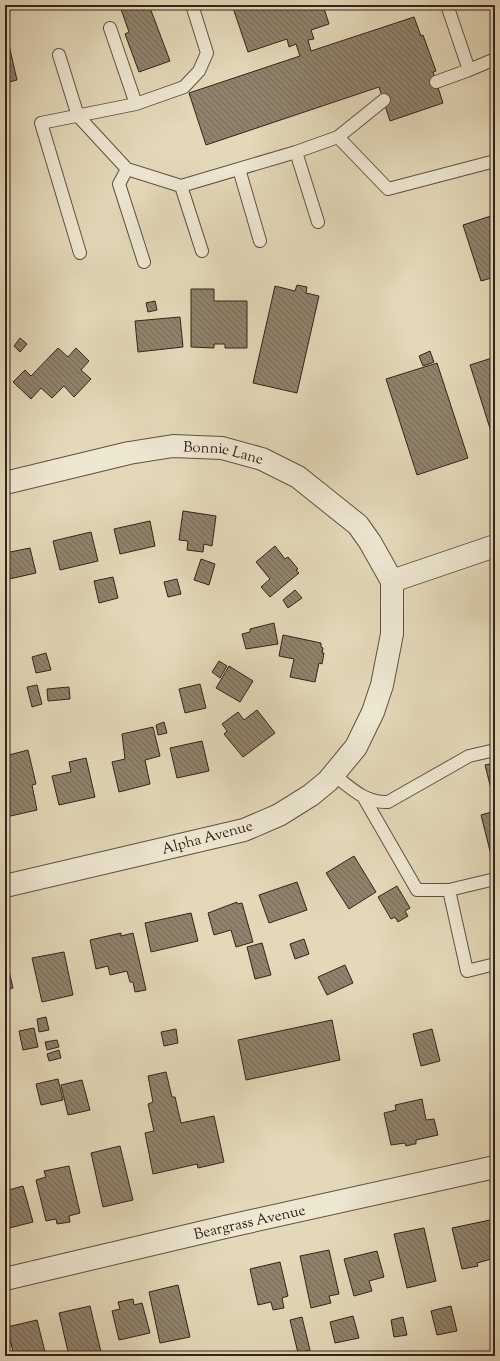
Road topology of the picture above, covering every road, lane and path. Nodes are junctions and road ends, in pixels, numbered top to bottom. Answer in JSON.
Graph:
{"nodes":[{"id":1,"x":192,"y":5,"type":"edge"},
{"id":2,"x":446,"y":5,"type":"edge"},
{"id":3,"x":110,"y":28,"type":"dead end"},
{"id":4,"x":59,"y":55,"type":"dead end"},
{"id":5,"x":493,"y":62,"type":"edge"},
{"id":6,"x":469,"y":70,"type":"junction"},
{"id":7,"x":436,"y":82,"type":"dead end"},
{"id":8,"x":384,"y":100,"type":"dead end"},
{"id":9,"x":136,"y":104,"type":"junction"},
{"id":10,"x":78,"y":116,"type":"junction"},
{"id":11,"x":338,"y":137,"type":"junction"},
{"id":12,"x":296,"y":152,"type":"junction"},
{"id":13,"x":495,"y":162,"type":"edge"},
{"id":14,"x":127,"y":169,"type":"junction"},
{"id":15,"x":239,"y":169,"type":"junction"},
{"id":16,"x":181,"y":186,"type":"junction"},
{"id":17,"x":318,"y":222,"type":"dead end"},
{"id":18,"x":260,"y":241,"type":"dead end"},
{"id":19,"x":202,"y":251,"type":"dead end"},
{"id":20,"x":80,"y":253,"type":"dead end"},
{"id":21,"x":144,"y":262,"type":"dead end"},
{"id":22,"x":5,"y":483,"type":"edge"},
{"id":23,"x":495,"y":546,"type":"edge"},
{"id":24,"x":392,"y":581,"type":"junction"},
{"id":25,"x":495,"y":750,"type":"edge"},
{"id":26,"x":334,"y":775,"type":"junction"},
{"id":27,"x":364,"y":798,"type":"junction"},
{"id":28,"x":495,"y":878,"type":"edge"},
{"id":29,"x":5,"y":886,"type":"edge"},
{"id":30,"x":449,"y":890,"type":"junction"},
{"id":31,"x":495,"y":964,"type":"edge"},
{"id":32,"x":495,"y":1167,"type":"edge"},
{"id":33,"x":5,"y":1279,"type":"edge"}],
"edges":[{"from":1,"to":9,"type":"lane"},
{"from":2,"to":6,"type":"lane"},
{"from":3,"to":9,"type":"lane"},
{"from":4,"to":10,"type":"lane"},
{"from":5,"to":6,"type":"lane"},
{"from":6,"to":7,"type":"lane"},
{"from":8,"to":11,"type":"lane"},
{"from":9,"to":10,"type":"lane"},
{"from":10,"to":14,"type":"lane"},
{"from":10,"to":20,"type":"lane"},
{"from":11,"to":12,"type":"lane"},
{"from":11,"to":13,"type":"lane"},
{"from":12,"to":15,"type":"lane"},
{"from":12,"to":17,"type":"lane"},
{"from":14,"to":16,"type":"lane"},
{"from":14,"to":21,"type":"lane"},
{"from":15,"to":16,"type":"lane"},
{"from":15,"to":18,"type":"lane"},
{"from":16,"to":19,"type":"lane"},
{"from":22,"to":24,"type":"street","name":"Bonnie Lane"},
{"from":23,"to":24,"type":"street"},
{"from":24,"to":26,"type":"street","name":"Alpha Avenue"},
{"from":25,"to":27,"type":"lane"},
{"from":26,"to":27,"type":"lane"},
{"from":26,"to":29,"type":"street","name":"Alpha Avenue"},
{"from":27,"to":30,"type":"lane"},
{"from":28,"to":30,"type":"lane"},
{"from":30,"to":31,"type":"lane"},
{"from":32,"to":33,"type":"street","name":"Beargrass Avenue"}]}
